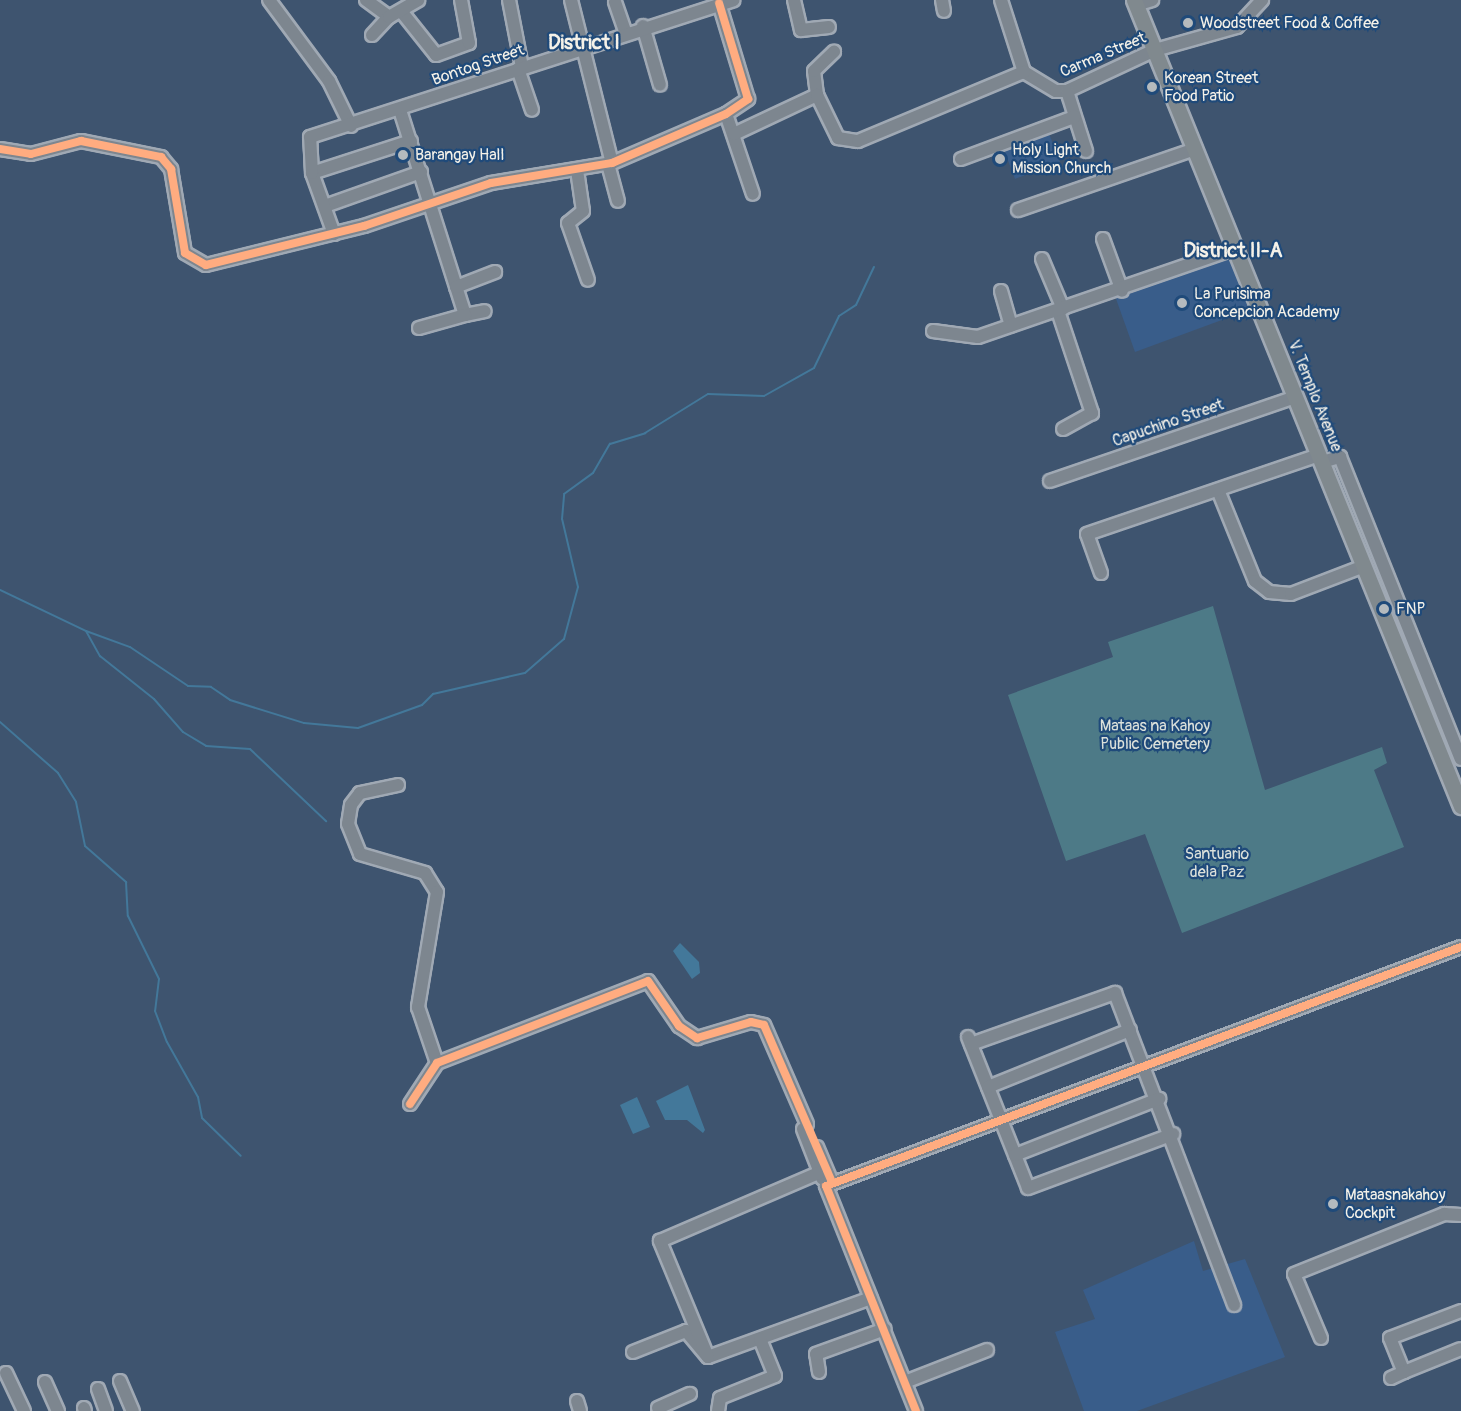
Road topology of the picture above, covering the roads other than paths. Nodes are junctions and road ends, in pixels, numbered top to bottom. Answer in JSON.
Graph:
{"nodes":[{"id":1,"x":269,"y":0,"type":"edge"},
{"id":2,"x":366,"y":0,"type":"edge"},
{"id":3,"x":419,"y":0,"type":"edge"},
{"id":4,"x":461,"y":0,"type":"edge"},
{"id":5,"x":509,"y":0,"type":"edge"},
{"id":6,"x":571,"y":0,"type":"edge"},
{"id":7,"x":734,"y":0,"type":"edge"},
{"id":8,"x":795,"y":0,"type":"edge"},
{"id":9,"x":1001,"y":0,"type":"edge"},
{"id":10,"x":1152,"y":0,"type":"edge"},
{"id":11,"x":1262,"y":0,"type":"edge"},
{"id":12,"x":615,"y":2,"type":"dead end"},
{"id":13,"x":1135,"y":2,"type":"edge"},
{"id":14,"x":719,"y":3,"type":"junction"},
{"id":15,"x":401,"y":11,"type":"junction"},
{"id":16,"x":389,"y":16,"type":"junction"},
{"id":17,"x":643,"y":26,"type":"junction"},
{"id":18,"x":829,"y":27,"type":"dead end"},
{"id":19,"x":625,"y":31,"type":"junction"},
{"id":20,"x":372,"y":35,"type":"dead end"},
{"id":21,"x":581,"y":45,"type":"junction"},
{"id":22,"x":1155,"y":50,"type":"junction"},
{"id":23,"x":834,"y":52,"type":"dead end"},
{"id":24,"x":520,"y":68,"type":"junction"},
{"id":25,"x":1024,"y":72,"type":"junction"},
{"id":26,"x":660,"y":85,"type":"dead end"},
{"id":27,"x":1067,"y":91,"type":"junction"},
{"id":28,"x":817,"y":95,"type":"junction"},
{"id":29,"x":400,"y":110,"type":"junction"},
{"id":30,"x":532,"y":110,"type":"dead end"},
{"id":31,"x":726,"y":114,"type":"junction"},
{"id":32,"x":1074,"y":117,"type":"junction"},
{"id":33,"x":351,"y":126,"type":"junction"},
{"id":34,"x":734,"y":134,"type":"junction"},
{"id":35,"x":411,"y":141,"type":"junction"},
{"id":36,"x":0,"y":149,"type":"edge"},
{"id":37,"x":1195,"y":149,"type":"junction"},
{"id":38,"x":1086,"y":151,"type":"dead end"},
{"id":39,"x":961,"y":159,"type":"dead end"},
{"id":40,"x":610,"y":163,"type":"junction"},
{"id":41,"x":577,"y":170,"type":"junction"},
{"id":42,"x":421,"y":172,"type":"junction"},
{"id":43,"x":312,"y":173,"type":"junction"},
{"id":44,"x":753,"y":194,"type":"dead end"},
{"id":45,"x":618,"y":201,"type":"dead end"},
{"id":46,"x":325,"y":206,"type":"junction"},
{"id":47,"x":430,"y":206,"type":"junction"},
{"id":48,"x":1018,"y":210,"type":"dead end"},
{"id":49,"x":334,"y":234,"type":"junction"},
{"id":50,"x":1103,"y":239,"type":"dead end"},
{"id":51,"x":1236,"y":249,"type":"junction"},
{"id":52,"x":1042,"y":259,"type":"dead end"},
{"id":53,"x":495,"y":272,"type":"dead end"},
{"id":54,"x":588,"y":280,"type":"dead end"},
{"id":55,"x":456,"y":287,"type":"junction"},
{"id":56,"x":1000,"y":291,"type":"dead end"},
{"id":57,"x":1122,"y":291,"type":"junction"},
{"id":58,"x":1060,"y":310,"type":"junction"},
{"id":59,"x":486,"y":311,"type":"dead end"},
{"id":60,"x":465,"y":315,"type":"junction"},
{"id":61,"x":1011,"y":326,"type":"junction"},
{"id":62,"x":419,"y":328,"type":"dead end"},
{"id":63,"x":933,"y":331,"type":"dead end"},
{"id":64,"x":1296,"y":397,"type":"junction"},
{"id":65,"x":1063,"y":429,"type":"dead end"},
{"id":66,"x":1321,"y":459,"type":"junction"},
{"id":67,"x":1050,"y":481,"type":"dead end"},
{"id":68,"x":1218,"y":490,"type":"junction"},
{"id":69,"x":1365,"y":566,"type":"junction"},
{"id":70,"x":1101,"y":573,"type":"dead end"},
{"id":71,"x":1461,"y":759,"type":"edge"},
{"id":72,"x":398,"y":785,"type":"dead end"},
{"id":73,"x":1461,"y":806,"type":"edge"},
{"id":74,"x":1461,"y":947,"type":"edge"},
{"id":75,"x":1130,"y":1030,"type":"junction"},
{"id":76,"x":437,"y":1063,"type":"junction"},
{"id":77,"x":1145,"y":1065,"type":"junction"},
{"id":78,"x":988,"y":1087,"type":"junction"},
{"id":79,"x":1159,"y":1099,"type":"junction"},
{"id":80,"x":410,"y":1104,"type":"dead end"},
{"id":81,"x":1002,"y":1121,"type":"junction"},
{"id":82,"x":805,"y":1124,"type":"junction"},
{"id":83,"x":1173,"y":1134,"type":"junction"},
{"id":84,"x":1015,"y":1155,"type":"junction"},
{"id":85,"x":819,"y":1173,"type":"junction"},
{"id":86,"x":829,"y":1184,"type":"junction"},
{"id":87,"x":1461,"y":1215,"type":"edge"},
{"id":88,"x":871,"y":1298,"type":"junction"},
{"id":89,"x":1234,"y":1305,"type":"dead end"},
{"id":90,"x":1461,"y":1311,"type":"edge"},
{"id":91,"x":885,"y":1329,"type":"junction"},
{"id":92,"x":1321,"y":1338,"type":"dead end"},
{"id":93,"x":760,"y":1339,"type":"junction"},
{"id":94,"x":1461,"y":1349,"type":"edge"},
{"id":95,"x":987,"y":1350,"type":"dead end"},
{"id":96,"x":633,"y":1352,"type":"dead end"},
{"id":97,"x":708,"y":1357,"type":"junction"},
{"id":98,"x":819,"y":1372,"type":"dead end"},
{"id":99,"x":1404,"y":1372,"type":"junction"},
{"id":100,"x":6,"y":1373,"type":"dead end"},
{"id":101,"x":1391,"y":1378,"type":"dead end"},
{"id":102,"x":120,"y":1381,"type":"dead end"},
{"id":103,"x":45,"y":1382,"type":"dead end"},
{"id":104,"x":905,"y":1382,"type":"junction"},
{"id":105,"x":98,"y":1389,"type":"dead end"},
{"id":106,"x":690,"y":1394,"type":"dead end"},
{"id":107,"x":657,"y":1408,"type":"edge"},
{"id":108,"x":24,"y":1411,"type":"edge"},
{"id":109,"x":58,"y":1411,"type":"edge"},
{"id":110,"x":106,"y":1411,"type":"edge"},
{"id":111,"x":133,"y":1411,"type":"edge"},
{"id":112,"x":718,"y":1411,"type":"edge"},
{"id":113,"x":916,"y":1411,"type":"edge"}],
"edges":[{"from":1,"to":33,"type":"street"},
{"from":2,"to":16,"type":"street"},
{"from":3,"to":15,"type":"street"},
{"from":4,"to":15,"type":"street"},
{"from":5,"to":24,"type":"street"},
{"from":6,"to":21,"type":"street"},
{"from":7,"to":14,"type":"street","name":"Bontog Street"},
{"from":8,"to":18,"type":"street"},
{"from":9,"to":25,"type":"street"},
{"from":10,"to":13,"type":"street"},
{"from":11,"to":22,"type":"street","name":"Carma Street"},
{"from":12,"to":19,"type":"street"},
{"from":13,"to":22,"type":"main road","name":"V. Templo Avenue"},
{"from":14,"to":17,"type":"street","name":"Bontog Street"},
{"from":14,"to":31,"type":"street"},
{"from":15,"to":16,"type":"street"},
{"from":16,"to":20,"type":"street"},
{"from":17,"to":19,"type":"street","name":"Bontog Street"},
{"from":17,"to":26,"type":"street"},
{"from":19,"to":21,"type":"street","name":"Bontog Street"},
{"from":21,"to":24,"type":"street","name":"Bontog Street"},
{"from":21,"to":40,"type":"street"},
{"from":22,"to":27,"type":"street","name":"Carma Street"},
{"from":22,"to":37,"type":"main road","name":"V. Templo Avenue"},
{"from":23,"to":28,"type":"street"},
{"from":24,"to":29,"type":"street","name":"Bontog Street"},
{"from":24,"to":30,"type":"street"},
{"from":25,"to":27,"type":"street","name":"Carma Street"},
{"from":25,"to":28,"type":"street"},
{"from":27,"to":32,"type":"street"},
{"from":28,"to":34,"type":"street"},
{"from":29,"to":33,"type":"street","name":"Bontog Street"},
{"from":29,"to":35,"type":"street"},
{"from":31,"to":34,"type":"street"},
{"from":31,"to":40,"type":"street"},
{"from":32,"to":38,"type":"street"},
{"from":32,"to":39,"type":"street"},
{"from":33,"to":43,"type":"street","name":"Bontog Street"},
{"from":34,"to":44,"type":"street"},
{"from":35,"to":42,"type":"street"},
{"from":35,"to":43,"type":"street"},
{"from":36,"to":49,"type":"street"},
{"from":37,"to":48,"type":"street"},
{"from":37,"to":51,"type":"main road","name":"V. Templo Avenue"},
{"from":40,"to":41,"type":"street"},
{"from":40,"to":45,"type":"street"},
{"from":41,"to":47,"type":"street"},
{"from":41,"to":54,"type":"street"},
{"from":42,"to":46,"type":"street"},
{"from":42,"to":47,"type":"street"},
{"from":43,"to":46,"type":"street"},
{"from":46,"to":49,"type":"street"},
{"from":47,"to":49,"type":"street"},
{"from":47,"to":55,"type":"street"},
{"from":50,"to":57,"type":"street"},
{"from":51,"to":57,"type":"street"},
{"from":51,"to":64,"type":"main road","name":"V. Templo Avenue"},
{"from":52,"to":58,"type":"street"},
{"from":53,"to":55,"type":"street"},
{"from":55,"to":60,"type":"street"},
{"from":56,"to":61,"type":"street"},
{"from":57,"to":58,"type":"street"},
{"from":58,"to":61,"type":"street"},
{"from":58,"to":65,"type":"street"},
{"from":59,"to":60,"type":"street"},
{"from":60,"to":62,"type":"street"},
{"from":61,"to":63,"type":"street"},
{"from":64,"to":66,"type":"main road","name":"V. Templo Avenue"},
{"from":64,"to":67,"type":"street","name":"Capuchino Street"},
{"from":66,"to":68,"type":"street"},
{"from":66,"to":69,"type":"main road","name":"V. Templo Avenue"},
{"from":66,"to":71,"type":"street"},
{"from":68,"to":69,"type":"street"},
{"from":68,"to":70,"type":"street"},
{"from":69,"to":73,"type":"main road","name":"V. Templo Avenue"},
{"from":72,"to":76,"type":"street"},
{"from":74,"to":77,"type":"street"},
{"from":75,"to":77,"type":"street"},
{"from":75,"to":78,"type":"street"},
{"from":75,"to":78,"type":"street"},
{"from":76,"to":80,"type":"street"},
{"from":76,"to":82,"type":"street"},
{"from":77,"to":79,"type":"street"},
{"from":77,"to":81,"type":"street"},
{"from":78,"to":81,"type":"street"},
{"from":79,"to":83,"type":"street"},
{"from":79,"to":84,"type":"street"},
{"from":81,"to":84,"type":"street"},
{"from":81,"to":86,"type":"street"},
{"from":82,"to":85,"type":"street"},
{"from":82,"to":86,"type":"street"},
{"from":83,"to":84,"type":"street"},
{"from":83,"to":89,"type":"street"},
{"from":85,"to":86,"type":"street"},
{"from":85,"to":97,"type":"street"},
{"from":86,"to":88,"type":"street"},
{"from":87,"to":92,"type":"street"},
{"from":88,"to":91,"type":"street"},
{"from":88,"to":93,"type":"street"},
{"from":90,"to":99,"type":"street"},
{"from":91,"to":98,"type":"street"},
{"from":91,"to":104,"type":"street"},
{"from":93,"to":97,"type":"street"},
{"from":93,"to":112,"type":"street"},
{"from":94,"to":99,"type":"street"},
{"from":95,"to":104,"type":"street"},
{"from":96,"to":97,"type":"street"},
{"from":99,"to":101,"type":"street"},
{"from":100,"to":108,"type":"street"},
{"from":102,"to":111,"type":"street"},
{"from":103,"to":109,"type":"street"},
{"from":104,"to":113,"type":"street"},
{"from":105,"to":110,"type":"street"},
{"from":106,"to":107,"type":"street"}]}
